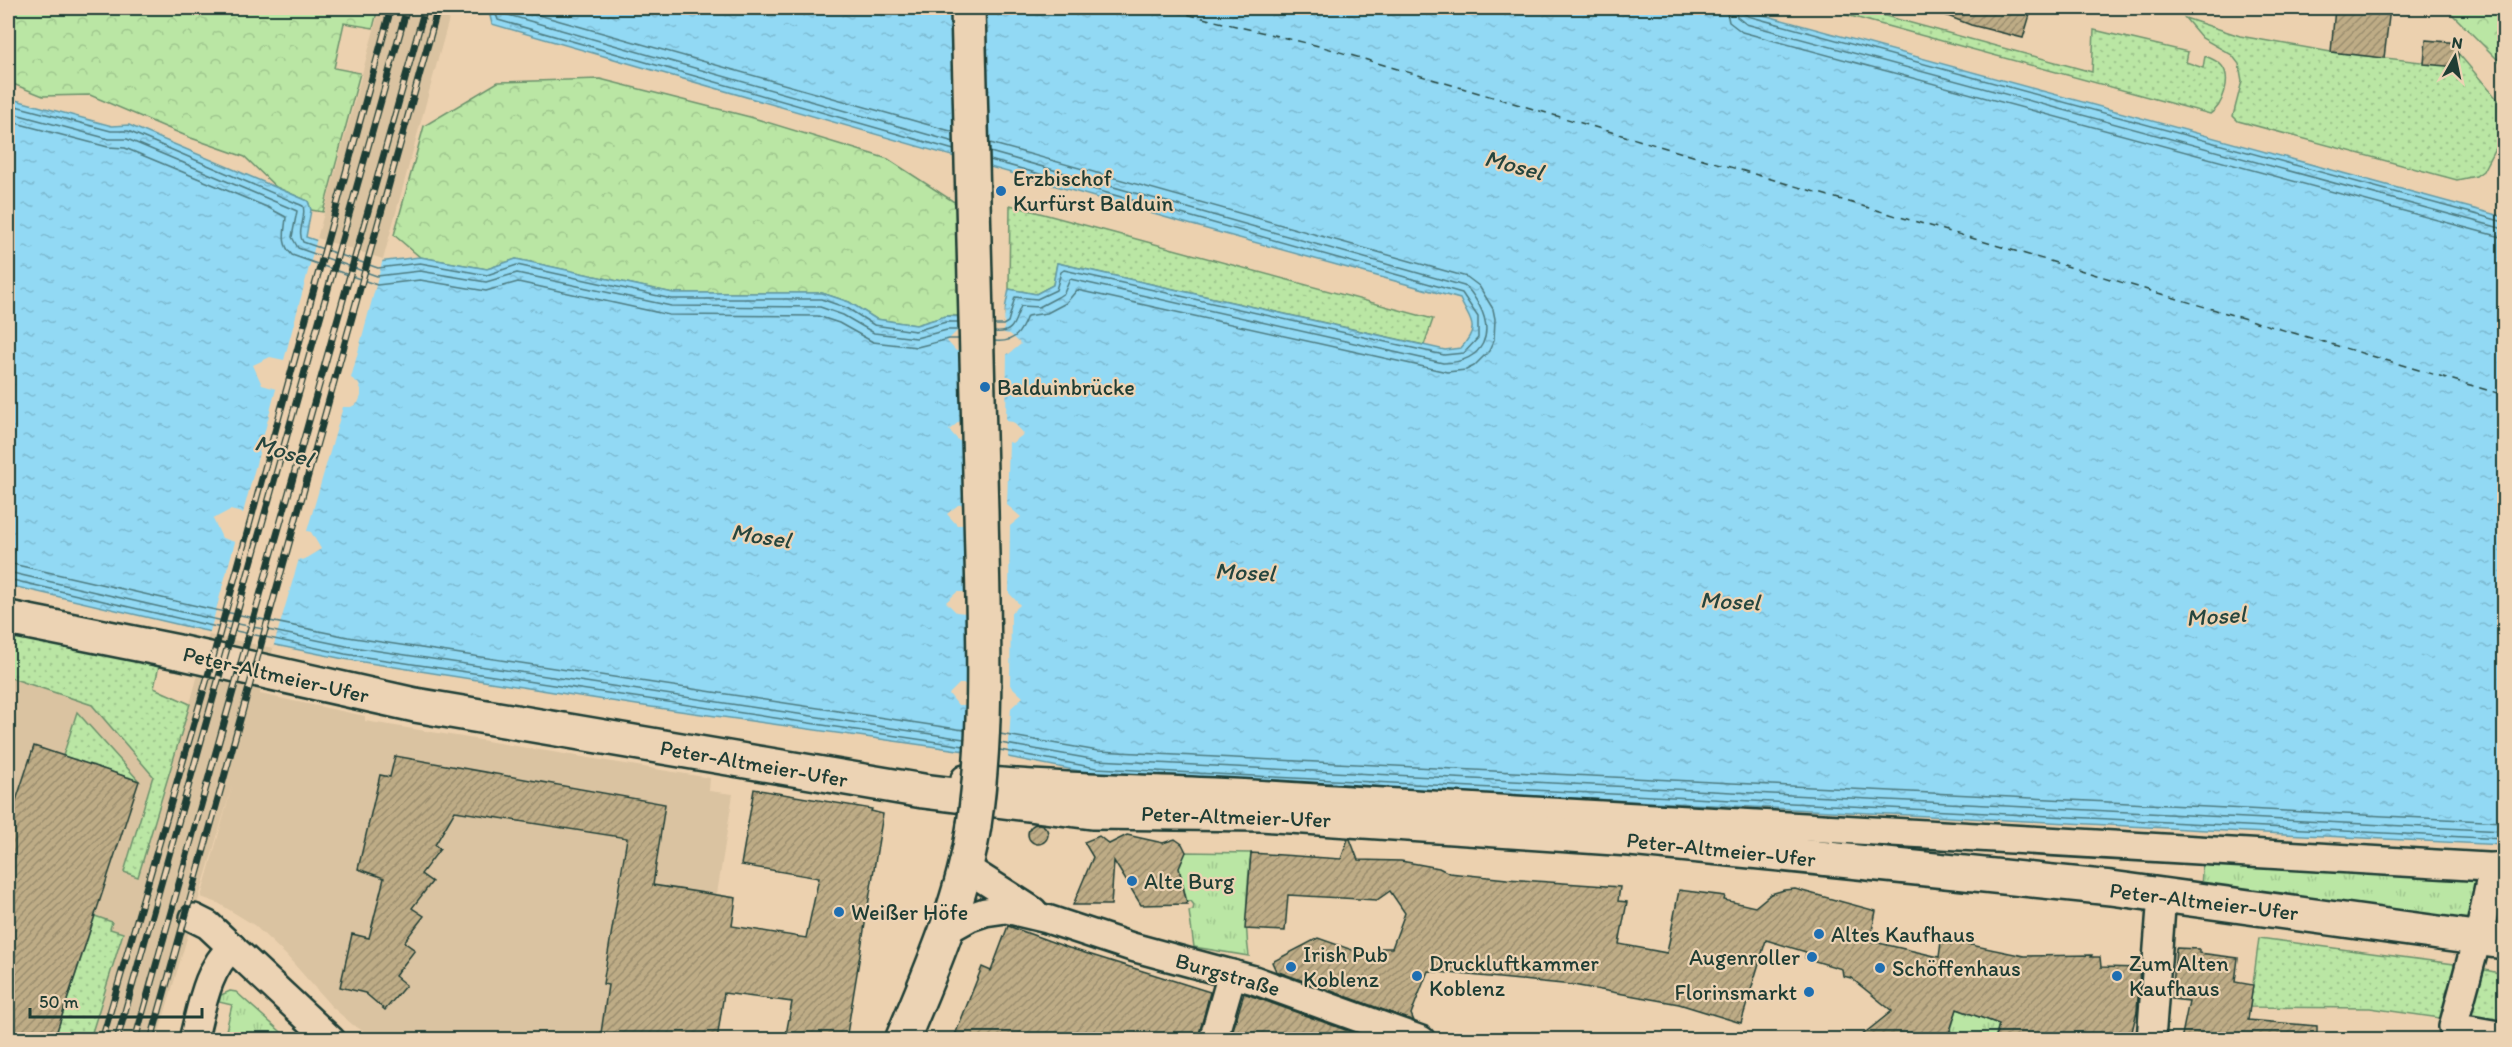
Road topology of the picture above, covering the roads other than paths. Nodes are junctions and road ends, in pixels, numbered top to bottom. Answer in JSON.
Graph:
{"nodes":[{"id":1,"x":968,"y":8,"type":"edge"},
{"id":2,"x":8,"y":618,"type":"edge"},
{"id":3,"x":965,"y":779,"type":"dead end"},
{"id":4,"x":2499,"y":867,"type":"edge"},
{"id":5,"x":966,"y":868,"type":"junction"},
{"id":6,"x":2162,"y":895,"type":"junction"},
{"id":7,"x":194,"y":918,"type":"dead end"},
{"id":8,"x":1047,"y":919,"type":"junction"},
{"id":9,"x":945,"y":931,"type":"junction"},
{"id":10,"x":2490,"y":939,"type":"edge"},
{"id":11,"x":232,"y":947,"type":"junction"},
{"id":12,"x":1232,"y":974,"type":"junction"},
{"id":13,"x":2505,"y":1036,"type":"edge"},
{"id":14,"x":1412,"y":1038,"type":"edge"},
{"id":15,"x":193,"y":1040,"type":"edge"},
{"id":16,"x":331,"y":1040,"type":"edge"},
{"id":17,"x":902,"y":1040,"type":"edge"},
{"id":18,"x":1213,"y":1040,"type":"edge"},
{"id":19,"x":2151,"y":1040,"type":"edge"}],
"edges":[{"from":1,"to":5,"type":"street","bridge":true},
{"from":2,"to":6,"type":"street","name":"Peter-Altmeier-Ufer"},
{"from":3,"to":4,"type":"street","name":"Peter-Altmeier-Ufer"},
{"from":4,"to":10,"type":"street","name":"Peter-Altmeier-Ufer"},
{"from":5,"to":8,"type":"street","name":"Burgstraße"},
{"from":5,"to":9,"type":"street"},
{"from":6,"to":10,"type":"street","name":"Peter-Altmeier-Ufer"},
{"from":6,"to":19,"type":"street"},
{"from":7,"to":11,"type":"street"},
{"from":8,"to":9,"type":"street","name":"Burgstraße"},
{"from":8,"to":12,"type":"street","name":"Burgstraße"},
{"from":9,"to":17,"type":"street"},
{"from":10,"to":13,"type":"street"},
{"from":11,"to":15,"type":"street"},
{"from":11,"to":16,"type":"street"},
{"from":12,"to":14,"type":"street","name":"Burgstraße"},
{"from":12,"to":18,"type":"street"}]}
